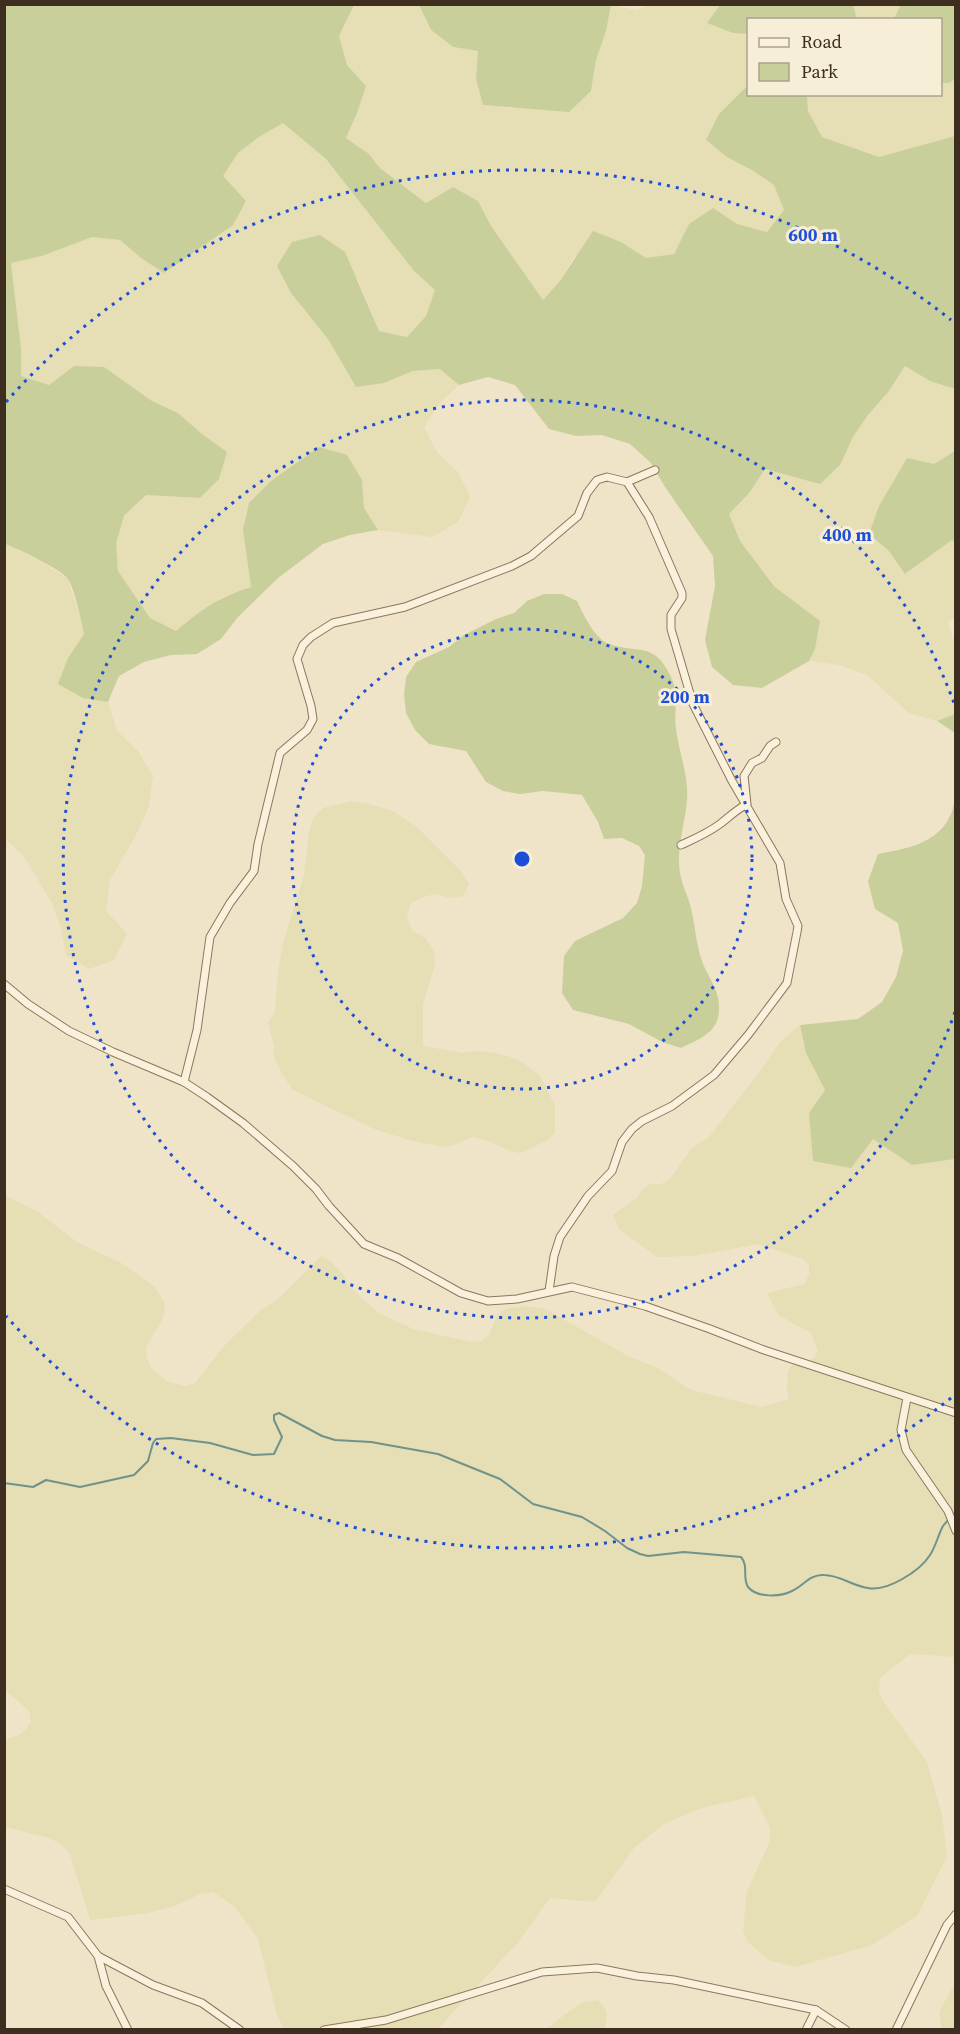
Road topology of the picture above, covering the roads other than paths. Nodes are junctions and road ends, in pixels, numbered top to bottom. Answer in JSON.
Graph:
{"nodes":[{"id":1,"x":655,"y":470,"type":"dead end"},
{"id":2,"x":627,"y":482,"type":"junction"},
{"id":3,"x":776,"y":741,"type":"dead end"},
{"id":4,"x":747,"y":804,"type":"junction"},
{"id":5,"x":681,"y":845,"type":"dead end"},
{"id":6,"x":4,"y":984,"type":"edge"},
{"id":7,"x":184,"y":1082,"type":"junction"},
{"id":8,"x":549,"y":1291,"type":"junction"},
{"id":9,"x":907,"y":1398,"type":"junction"},
{"id":10,"x":956,"y":1413,"type":"edge"},
{"id":11,"x":954,"y":1527,"type":"edge"},
{"id":12,"x":4,"y":1889,"type":"edge"},
{"id":13,"x":956,"y":1914,"type":"edge"},
{"id":14,"x":98,"y":1956,"type":"junction"},
{"id":15,"x":816,"y":2010,"type":"junction"},
{"id":16,"x":128,"y":2030,"type":"edge"},
{"id":17,"x":240,"y":2030,"type":"edge"},
{"id":18,"x":324,"y":2030,"type":"edge"},
{"id":19,"x":806,"y":2030,"type":"edge"},
{"id":20,"x":846,"y":2030,"type":"edge"},
{"id":21,"x":896,"y":2030,"type":"edge"}],
"edges":[{"from":1,"to":2,"type":"street"},
{"from":2,"to":4,"type":"street"},
{"from":2,"to":7,"type":"street"},
{"from":3,"to":4,"type":"street"},
{"from":4,"to":5,"type":"street"},
{"from":4,"to":8,"type":"street"},
{"from":6,"to":7,"type":"street"},
{"from":7,"to":8,"type":"street"},
{"from":8,"to":9,"type":"street"},
{"from":9,"to":10,"type":"street"},
{"from":9,"to":11,"type":"street"},
{"from":12,"to":14,"type":"street"},
{"from":13,"to":21,"type":"street"},
{"from":14,"to":16,"type":"street"},
{"from":14,"to":17,"type":"street"},
{"from":15,"to":18,"type":"street"},
{"from":15,"to":19,"type":"street"},
{"from":15,"to":20,"type":"street"}]}
